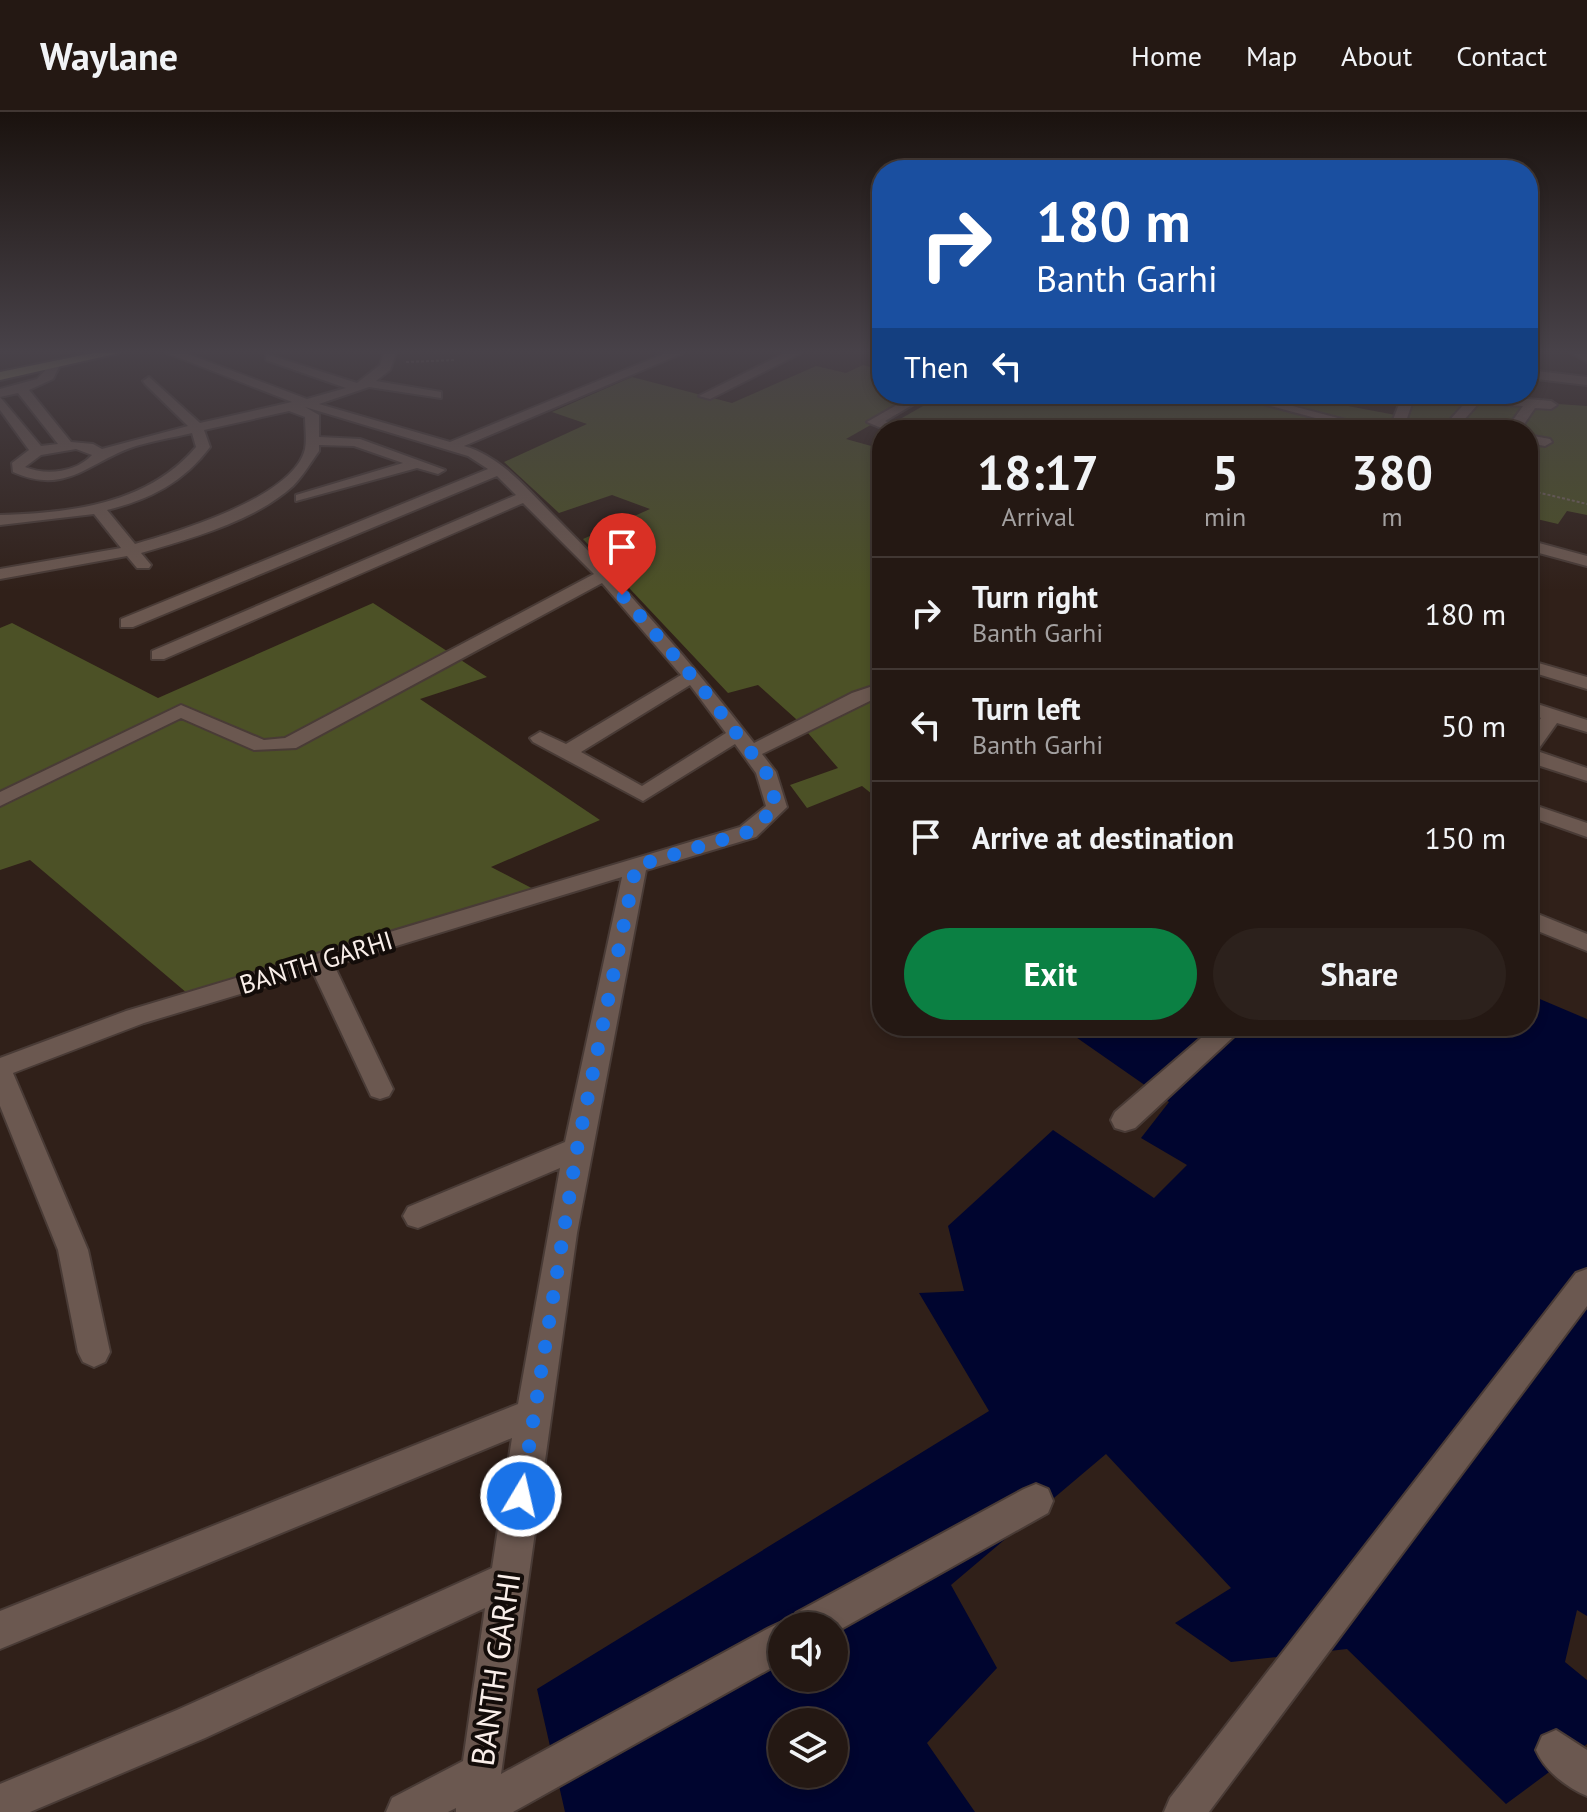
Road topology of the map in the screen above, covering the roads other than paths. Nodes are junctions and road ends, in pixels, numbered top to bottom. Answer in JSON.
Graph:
{"nodes":[{"id":1,"x":23,"y":432,"type":"edge"},
{"id":2,"x":56,"y":432,"type":"edge"},
{"id":3,"x":178,"y":432,"type":"edge"},
{"id":4,"x":198,"y":432,"type":"edge"},
{"id":5,"x":316,"y":432,"type":"edge"},
{"id":6,"x":395,"y":432,"type":"edge"},
{"id":7,"x":485,"y":432,"type":"edge"},
{"id":8,"x":315,"y":441,"type":"junction"},
{"id":9,"x":1538,"y":441,"type":"edge"},
{"id":10,"x":1545,"y":442,"type":"dead end"},
{"id":11,"x":131,"y":443,"type":"junction"},
{"id":12,"x":66,"y":445,"type":"junction"},
{"id":13,"x":85,"y":445,"type":"junction"},
{"id":14,"x":450,"y":447,"type":"junction"},
{"id":15,"x":37,"y":451,"type":"junction"},
{"id":16,"x":100,"y":455,"type":"junction"},
{"id":17,"x":417,"y":463,"type":"junction"},
{"id":18,"x":22,"y":468,"type":"junction"},
{"id":19,"x":438,"y":470,"type":"dead end"},
{"id":20,"x":499,"y":470,"type":"junction"},
{"id":21,"x":1,"y":473,"type":"edge"},
{"id":22,"x":284,"y":483,"type":"junction"},
{"id":23,"x":526,"y":496,"type":"junction"},
{"id":24,"x":301,"y":498,"type":"junction"},
{"id":25,"x":97,"y":508,"type":"junction"},
{"id":26,"x":314,"y":509,"type":"dead end"},
{"id":27,"x":0,"y":520,"type":"edge"},
{"id":28,"x":1538,"y":548,"type":"edge"},
{"id":29,"x":131,"y":551,"type":"junction"},
{"id":30,"x":1587,"y":561,"type":"edge"},
{"id":31,"x":143,"y":565,"type":"dead end"},
{"id":32,"x":0,"y":574,"type":"edge"},
{"id":33,"x":604,"y":575,"type":"junction"},
{"id":34,"x":127,"y":623,"type":"dead end"},
{"id":35,"x":158,"y":655,"type":"dead end"},
{"id":36,"x":1538,"y":668,"type":"edge"},
{"id":37,"x":692,"y":676,"type":"junction"},
{"id":38,"x":1587,"y":683,"type":"edge"},
{"id":39,"x":872,"y":692,"type":"edge"},
{"id":40,"x":1538,"y":710,"type":"edge"},
{"id":41,"x":1553,"y":715,"type":"junction"},
{"id":42,"x":1587,"y":726,"type":"edge"},
{"id":43,"x":737,"y":734,"type":"junction"},
{"id":44,"x":540,"y":738,"type":"dead end"},
{"id":45,"x":1538,"y":738,"type":"edge"},
{"id":46,"x":751,"y":752,"type":"junction"},
{"id":47,"x":566,"y":753,"type":"junction"},
{"id":48,"x":1538,"y":757,"type":"edge"},
{"id":49,"x":1587,"y":775,"type":"edge"},
{"id":50,"x":0,"y":800,"type":"edge"},
{"id":51,"x":1538,"y":813,"type":"edge"},
{"id":52,"x":1587,"y":830,"type":"edge"},
{"id":53,"x":636,"y":866,"type":"junction"},
{"id":54,"x":1538,"y":922,"type":"edge"},
{"id":55,"x":1587,"y":943,"type":"edge"},
{"id":56,"x":320,"y":961,"type":"junction"},
{"id":57,"x":1221,"y":1036,"type":"edge"},
{"id":58,"x":0,"y":1071,"type":"edge"},
{"id":59,"x":380,"y":1089,"type":"dead end"},
{"id":60,"x":1125,"y":1120,"type":"dead end"},
{"id":61,"x":577,"y":1149,"type":"junction"},
{"id":62,"x":418,"y":1216,"type":"dead end"},
{"id":63,"x":1587,"y":1282,"type":"edge"},
{"id":64,"x":94,"y":1352,"type":"dead end"},
{"id":65,"x":534,"y":1413,"type":"junction"},
{"id":66,"x":1036,"y":1501,"type":"dead end"},
{"id":67,"x":508,"y":1579,"type":"junction"},
{"id":68,"x":834,"y":1612,"type":"edge"},
{"id":69,"x":0,"y":1630,"type":"edge"},
{"id":70,"x":768,"y":1648,"type":"edge"},
{"id":71,"x":1556,"y":1750,"type":"dead end"},
{"id":72,"x":1587,"y":1776,"type":"edge"},
{"id":73,"x":477,"y":1798,"type":"edge"},
{"id":74,"x":0,"y":1804,"type":"edge"},
{"id":75,"x":406,"y":1812,"type":"edge"},
{"id":76,"x":1184,"y":1812,"type":"edge"}],
"edges":[{"from":1,"to":15,"type":"street"},
{"from":2,"to":12,"type":"street"},
{"from":3,"to":11,"type":"street"},
{"from":4,"to":25,"type":"street"},
{"from":5,"to":8,"type":"street"},
{"from":6,"to":14,"type":"street","name":"BANTH GARHI"},
{"from":7,"to":14,"type":"street"},
{"from":8,"to":17,"type":"street"},
{"from":8,"to":22,"type":"street"},
{"from":9,"to":10,"type":"street"},
{"from":11,"to":13,"type":"street"},
{"from":11,"to":16,"type":"street"},
{"from":12,"to":13,"type":"street"},
{"from":12,"to":15,"type":"street"},
{"from":13,"to":16,"type":"street"},
{"from":14,"to":20,"type":"street","name":"BANTH GARHI"},
{"from":15,"to":18,"type":"street"},
{"from":16,"to":18,"type":"street"},
{"from":17,"to":19,"type":"street"},
{"from":17,"to":24,"type":"street"},
{"from":18,"to":21,"type":"street"},
{"from":20,"to":23,"type":"street","name":"BANTH GARHI"},
{"from":20,"to":34,"type":"street"},
{"from":22,"to":24,"type":"street"},
{"from":22,"to":29,"type":"street"},
{"from":23,"to":33,"type":"street","name":"BANTH GARHI"},
{"from":23,"to":35,"type":"street"},
{"from":24,"to":26,"type":"street"},
{"from":25,"to":27,"type":"street"},
{"from":25,"to":29,"type":"street"},
{"from":28,"to":30,"type":"street"},
{"from":29,"to":31,"type":"street"},
{"from":29,"to":32,"type":"street"},
{"from":33,"to":37,"type":"street","name":"BANTH GARHI"},
{"from":33,"to":50,"type":"street"},
{"from":36,"to":38,"type":"street"},
{"from":37,"to":43,"type":"street","name":"BANTH GARHI"},
{"from":37,"to":47,"type":"street"},
{"from":39,"to":46,"type":"street"},
{"from":40,"to":41,"type":"street"},
{"from":41,"to":42,"type":"street"},
{"from":41,"to":45,"type":"street"},
{"from":43,"to":46,"type":"street","name":"BANTH GARHI"},
{"from":43,"to":47,"type":"street"},
{"from":44,"to":47,"type":"street"},
{"from":46,"to":53,"type":"street","name":"BANTH GARHI"},
{"from":48,"to":49,"type":"street"},
{"from":51,"to":52,"type":"street"},
{"from":53,"to":56,"type":"street","name":"BANTH GARHI"},
{"from":53,"to":61,"type":"street","name":"BANTH GARHI"},
{"from":54,"to":55,"type":"street"},
{"from":56,"to":58,"type":"street","name":"BANTH GARHI"},
{"from":56,"to":59,"type":"street"},
{"from":57,"to":60,"type":"street"},
{"from":58,"to":64,"type":"street"},
{"from":61,"to":62,"type":"street"},
{"from":61,"to":65,"type":"street","name":"BANTH GARHI"},
{"from":63,"to":76,"type":"street"},
{"from":65,"to":67,"type":"street","name":"BANTH GARHI"},
{"from":65,"to":69,"type":"street"},
{"from":66,"to":68,"type":"street"},
{"from":67,"to":73,"type":"street","name":"BANTH GARHI"},
{"from":67,"to":74,"type":"street"},
{"from":70,"to":73,"type":"street"},
{"from":71,"to":72,"type":"street"},
{"from":73,"to":75,"type":"street"}]}
